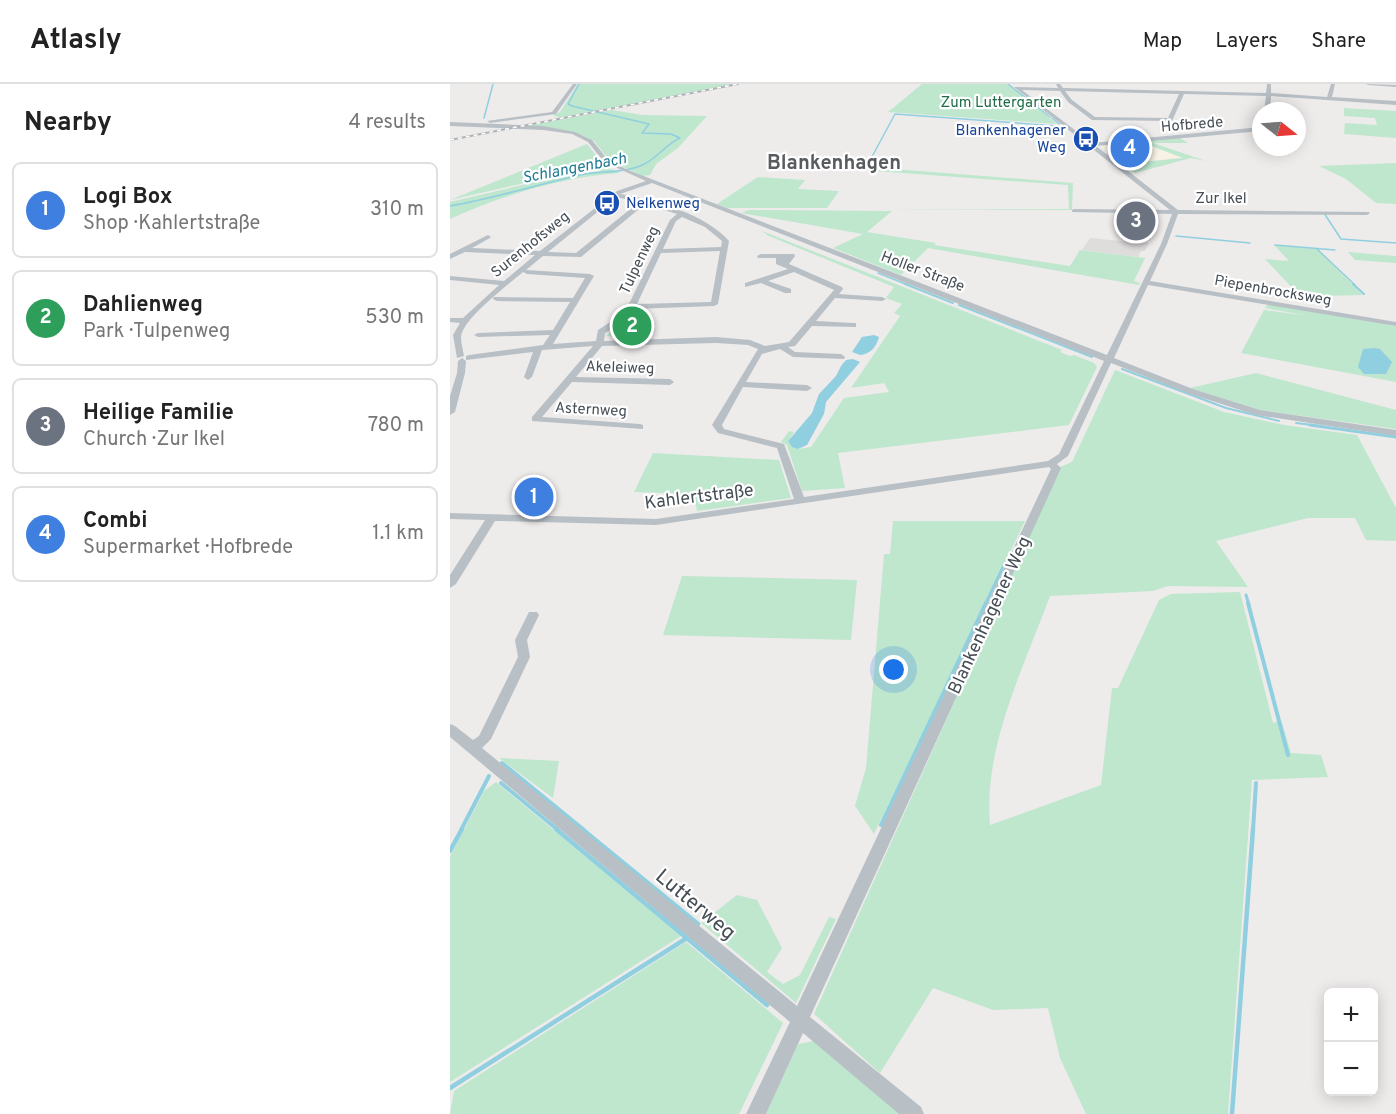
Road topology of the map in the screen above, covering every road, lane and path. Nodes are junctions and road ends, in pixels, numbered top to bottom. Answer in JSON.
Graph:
{"nodes":[{"id":1,"x":575,"y":84,"type":"edge"},
{"id":2,"x":1269,"y":84,"type":"edge"},
{"id":3,"x":1333,"y":84,"type":"edge"},
{"id":4,"x":1368,"y":84,"type":"edge"},
{"id":5,"x":1015,"y":86,"type":"edge"},
{"id":6,"x":1059,"y":86,"type":"edge"},
{"id":7,"x":1396,"y":86,"type":"edge"},
{"id":8,"x":1129,"y":87,"type":"edge"},
{"id":9,"x":1182,"y":92,"type":"junction"},
{"id":10,"x":1269,"y":95,"type":"junction"},
{"id":11,"x":1329,"y":99,"type":"junction"},
{"id":12,"x":1268,"y":102,"type":"edge"},
{"id":13,"x":1396,"y":103,"type":"edge"},
{"id":14,"x":450,"y":124,"type":"edge"},
{"id":15,"x":480,"y":125,"type":"junction"},
{"id":16,"x":1252,"y":130,"type":"edge"},
{"id":17,"x":1090,"y":145,"type":"junction"},
{"id":18,"x":652,"y":181,"type":"junction"},
{"id":19,"x":615,"y":195,"type":"junction"},
{"id":20,"x":643,"y":202,"type":"junction"},
{"id":21,"x":1074,"y":211,"type":"dead end"},
{"id":22,"x":1176,"y":211,"type":"junction"},
{"id":23,"x":1366,"y":213,"type":"dead end"},
{"id":24,"x":680,"y":214,"type":"junction"},
{"id":25,"x":488,"y":237,"type":"dead end"},
{"id":26,"x":726,"y":249,"type":"junction"},
{"id":27,"x":465,"y":250,"type":"junction"},
{"id":28,"x":658,"y":251,"type":"junction"},
{"id":29,"x":540,"y":254,"type":"junction"},
{"id":30,"x":761,"y":256,"type":"dead end"},
{"id":31,"x":450,"y":257,"type":"edge"},
{"id":32,"x":795,"y":269,"type":"junction"},
{"id":33,"x":527,"y":272,"type":"dead end"},
{"id":34,"x":450,"y":278,"type":"edge"},
{"id":35,"x":763,"y":280,"type":"junction"},
{"id":36,"x":1145,"y":282,"type":"junction"},
{"id":37,"x":504,"y":283,"type":"junction"},
{"id":38,"x":748,"y":285,"type":"dead end"},
{"id":39,"x":788,"y":291,"type":"dead end"},
{"id":40,"x":833,"y":296,"type":"junction"},
{"id":41,"x":497,"y":299,"type":"dead end"},
{"id":42,"x":882,"y":299,"type":"dead end"},
{"id":43,"x":574,"y":300,"type":"junction"},
{"id":44,"x":632,"y":307,"type":"junction"},
{"id":45,"x":450,"y":320,"type":"edge"},
{"id":46,"x":465,"y":321,"type":"junction"},
{"id":47,"x":810,"y":323,"type":"junction"},
{"id":48,"x":1396,"y":324,"type":"edge"},
{"id":49,"x":853,"y":325,"type":"dead end"},
{"id":50,"x":555,"y":332,"type":"junction"},
{"id":51,"x":478,"y":335,"type":"dead end"},
{"id":52,"x":601,"y":337,"type":"junction"},
{"id":53,"x":543,"y":348,"type":"junction"},
{"id":54,"x":784,"y":348,"type":"junction"},
{"id":55,"x":764,"y":349,"type":"junction"},
{"id":56,"x":841,"y":357,"type":"dead end"},
{"id":57,"x":459,"y":359,"type":"edge"},
{"id":58,"x":1109,"y":361,"type":"junction"},
{"id":59,"x":528,"y":377,"type":"dead end"},
{"id":60,"x":569,"y":378,"type":"junction"},
{"id":61,"x":670,"y":382,"type":"dead end"},
{"id":62,"x":740,"y":384,"type":"junction"},
{"id":63,"x":807,"y":388,"type":"dead end"},
{"id":64,"x":450,"y":412,"type":"edge"},
{"id":65,"x":640,"y":427,"type":"dead end"},
{"id":66,"x":1396,"y":433,"type":"edge"},
{"id":67,"x":1052,"y":464,"type":"junction"},
{"id":68,"x":800,"y":501,"type":"junction"},
{"id":69,"x":450,"y":516,"type":"edge"},
{"id":70,"x":492,"y":517,"type":"junction"},
{"id":71,"x":450,"y":584,"type":"edge"},
{"id":72,"x":533,"y":615,"type":"dead end"},
{"id":73,"x":450,"y":729,"type":"edge"},
{"id":74,"x":473,"y":747,"type":"junction"},
{"id":75,"x":799,"y":1020,"type":"junction"},
{"id":76,"x":756,"y":1114,"type":"edge"},
{"id":77,"x":914,"y":1114,"type":"edge"}],
"edges":[{"from":1,"to":15,"type":"street"},
{"from":2,"to":10,"type":"street"},
{"from":3,"to":11,"type":"street"},
{"from":4,"to":7,"type":"street"},
{"from":5,"to":6,"type":"street"},
{"from":5,"to":17,"type":"street"},
{"from":6,"to":8,"type":"street"},
{"from":6,"to":9,"type":"street"},
{"from":8,"to":9,"type":"street"},
{"from":9,"to":10,"type":"street"},
{"from":10,"to":11,"type":"street"},
{"from":10,"to":12,"type":"street"},
{"from":11,"to":13,"type":"street"},
{"from":14,"to":15,"type":"street","name":"Holler Straße"},
{"from":15,"to":18,"type":"street","name":"Holler Straße"},
{"from":16,"to":17,"type":"street","name":"Hofbrede"},
{"from":17,"to":22,"type":"street"},
{"from":18,"to":19,"type":"street","name":"Surenhofsweg"},
{"from":18,"to":58,"type":"street","name":"Holler Straße"},
{"from":19,"to":20,"type":"street"},
{"from":19,"to":29,"type":"street","name":"Surenhofsweg"},
{"from":20,"to":24,"type":"street"},
{"from":20,"to":29,"type":"street"},
{"from":21,"to":22,"type":"street","name":"Zur Ikel"},
{"from":22,"to":23,"type":"street","name":"Zur Ikel"},
{"from":22,"to":36,"type":"street","name":"Blankenhagener Weg"},
{"from":24,"to":26,"type":"street"},
{"from":24,"to":28,"type":"street","name":"Tulpenweg"},
{"from":25,"to":27,"type":"street"},
{"from":26,"to":28,"type":"street"},
{"from":26,"to":44,"type":"street"},
{"from":27,"to":29,"type":"street"},
{"from":27,"to":31,"type":"street"},
{"from":28,"to":44,"type":"street","name":"Tulpenweg"},
{"from":29,"to":37,"type":"street","name":"Surenhofsweg"},
{"from":30,"to":32,"type":"street"},
{"from":32,"to":35,"type":"street"},
{"from":32,"to":40,"type":"street"},
{"from":33,"to":43,"type":"street"},
{"from":34,"to":37,"type":"street"},
{"from":35,"to":38,"type":"street"},
{"from":35,"to":39,"type":"street"},
{"from":36,"to":48,"type":"street","name":"Piepenbrocksweg"},
{"from":36,"to":58,"type":"street","name":"Blankenhagener Weg"},
{"from":37,"to":46,"type":"street","name":"Surenhofsweg"},
{"from":40,"to":42,"type":"street"},
{"from":40,"to":47,"type":"street"},
{"from":41,"to":43,"type":"street"},
{"from":43,"to":50,"type":"street"},
{"from":44,"to":52,"type":"street","name":"Tulpenweg"},
{"from":45,"to":46,"type":"street"},
{"from":46,"to":57,"type":"street"},
{"from":47,"to":49,"type":"street"},
{"from":47,"to":54,"type":"street"},
{"from":50,"to":51,"type":"street"},
{"from":50,"to":53,"type":"street"},
{"from":52,"to":53,"type":"street"},
{"from":52,"to":55,"type":"street"},
{"from":52,"to":60,"type":"street","name":"Asternweg"},
{"from":53,"to":57,"type":"street"},
{"from":53,"to":59,"type":"street"},
{"from":54,"to":55,"type":"street"},
{"from":54,"to":56,"type":"street"},
{"from":55,"to":62,"type":"street"},
{"from":57,"to":64,"type":"street"},
{"from":58,"to":66,"type":"street","name":"Holler Straße"},
{"from":58,"to":67,"type":"street","name":"Blankenhagener Weg"},
{"from":60,"to":61,"type":"street","name":"Akeleiweg"},
{"from":60,"to":65,"type":"street","name":"Asternweg"},
{"from":62,"to":63,"type":"street"},
{"from":62,"to":68,"type":"street"},
{"from":67,"to":68,"type":"street","name":"Kahlertstraße"},
{"from":67,"to":75,"type":"street","name":"Blankenhagener Weg"},
{"from":68,"to":70,"type":"street","name":"Kahlertstraße"},
{"from":69,"to":70,"type":"street","name":"Kahlertstraße"},
{"from":70,"to":71,"type":"street"},
{"from":72,"to":74,"type":"street"},
{"from":73,"to":74,"type":"street","name":"Lutterweg"},
{"from":74,"to":75,"type":"street","name":"Lutterweg"},
{"from":75,"to":76,"type":"street","name":"Blankenhagener Weg"},
{"from":75,"to":77,"type":"street","name":"Lutterweg"}]}
